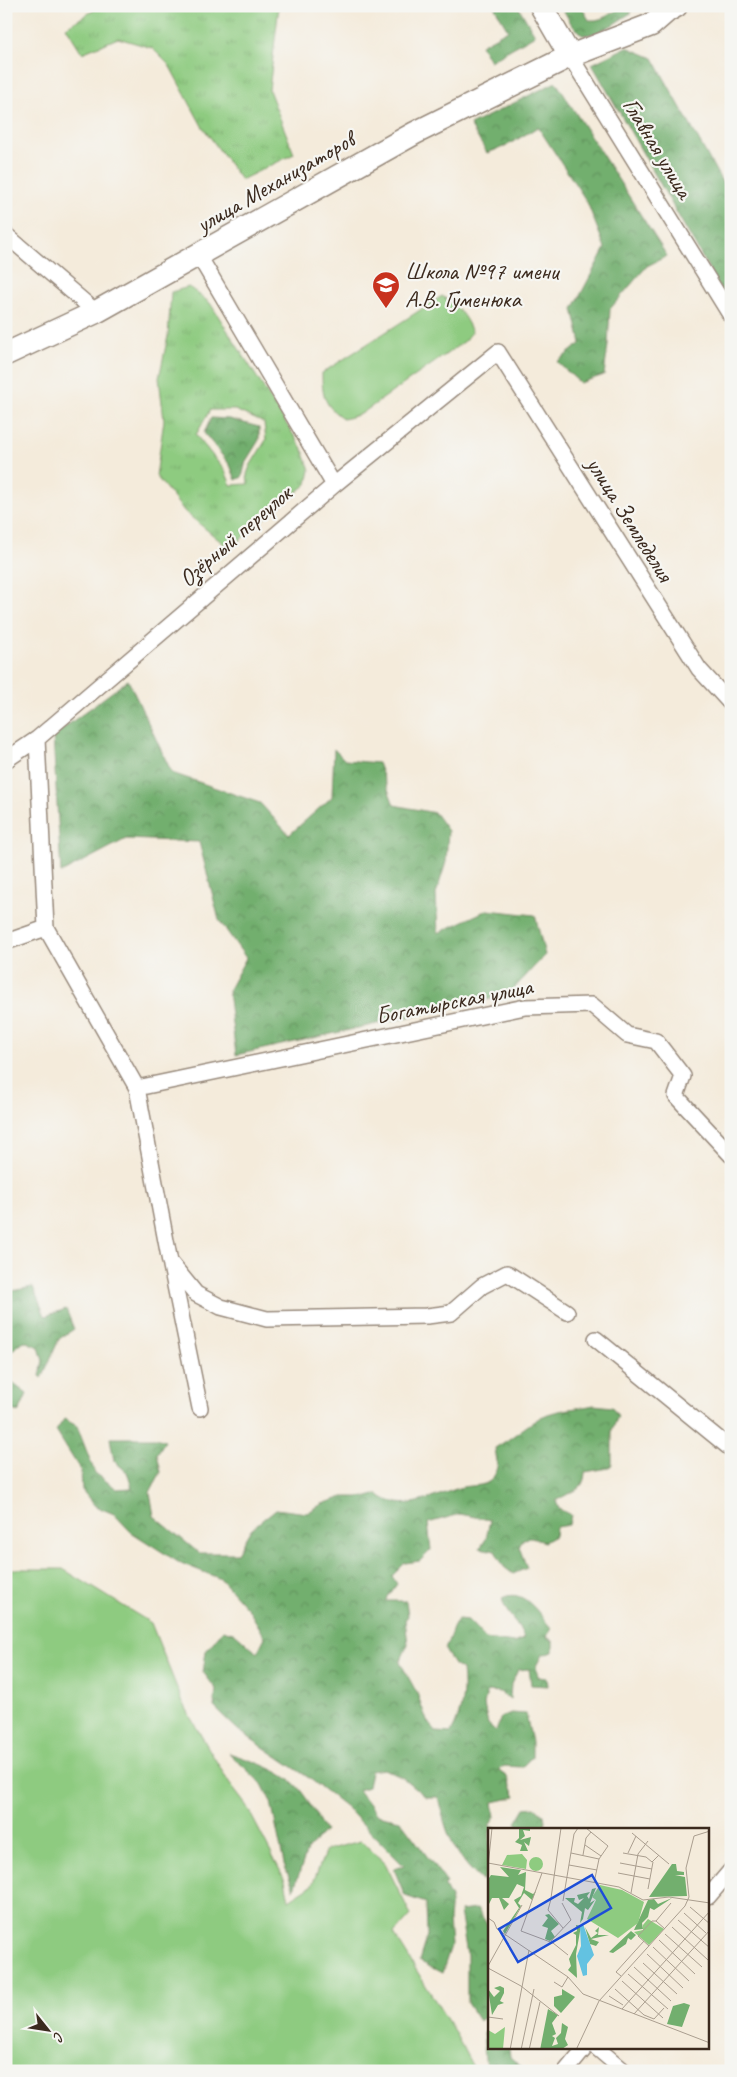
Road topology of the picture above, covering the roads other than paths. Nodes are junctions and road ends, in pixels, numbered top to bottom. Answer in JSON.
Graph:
{"nodes":[{"id":1,"x":541,"y":6,"type":"edge"},
{"id":2,"x":676,"y":6,"type":"edge"},
{"id":3,"x":570,"y":56,"type":"junction"},
{"id":4,"x":6,"y":235,"type":"edge"},
{"id":5,"x":199,"y":256,"type":"junction"},
{"id":6,"x":96,"y":312,"type":"junction"},
{"id":7,"x":731,"y":316,"type":"edge"},
{"id":8,"x":498,"y":352,"type":"joint"},
{"id":9,"x":6,"y":354,"type":"edge"},
{"id":10,"x":334,"y":485,"type":"junction"},
{"id":11,"x":731,"y":704,"type":"edge"},
{"id":12,"x":37,"y":739,"type":"junction"},
{"id":13,"x":6,"y":760,"type":"edge"},
{"id":14,"x":46,"y":928,"type":"junction"},
{"id":15,"x":6,"y":942,"type":"edge"},
{"id":16,"x":138,"y":1088,"type":"junction"},
{"id":17,"x":731,"y":1155,"type":"edge"},
{"id":18,"x":170,"y":1262,"type":"junction"},
{"id":19,"x":567,"y":1312,"type":"dead end"},
{"id":20,"x":596,"y":1338,"type":"dead end"},
{"id":21,"x":200,"y":1408,"type":"dead end"},
{"id":22,"x":731,"y":1449,"type":"edge"},
{"id":23,"x":731,"y":1870,"type":"edge"},
{"id":24,"x":710,"y":1896,"type":"edge"},
{"id":25,"x":583,"y":2050,"type":"edge"},
{"id":26,"x":598,"y":2050,"type":"edge"},
{"id":27,"x":566,"y":2071,"type":"edge"},
{"id":28,"x":624,"y":2071,"type":"edge"}],
"edges":[{"from":1,"to":3,"type":"street","name":"Главная улица"},
{"from":2,"to":3,"type":"street"},
{"from":3,"to":5,"type":"street","name":"улица Механизаторов"},
{"from":3,"to":7,"type":"street","name":"Главная улица"},
{"from":4,"to":6,"type":"street"},
{"from":5,"to":6,"type":"street","name":"улица Механизаторов"},
{"from":5,"to":10,"type":"street"},
{"from":6,"to":9,"type":"street","name":"улица Механизаторов"},
{"from":8,"to":10,"type":"street","name":"Озёрный переулок"},
{"from":8,"to":11,"type":"street","name":"улица Земледелия"},
{"from":10,"to":12,"type":"street","name":"Озёрный переулок"},
{"from":12,"to":13,"type":"street","name":"Озёрный переулок"},
{"from":12,"to":14,"type":"street"},
{"from":14,"to":15,"type":"street"},
{"from":14,"to":16,"type":"street"},
{"from":16,"to":17,"type":"street","name":"Богатырская улица"},
{"from":16,"to":18,"type":"street"},
{"from":18,"to":19,"type":"street"},
{"from":18,"to":21,"type":"street"},
{"from":20,"to":22,"type":"street"},
{"from":23,"to":24,"type":"street"},
{"from":25,"to":27,"type":"street"},
{"from":26,"to":28,"type":"street"}]}
